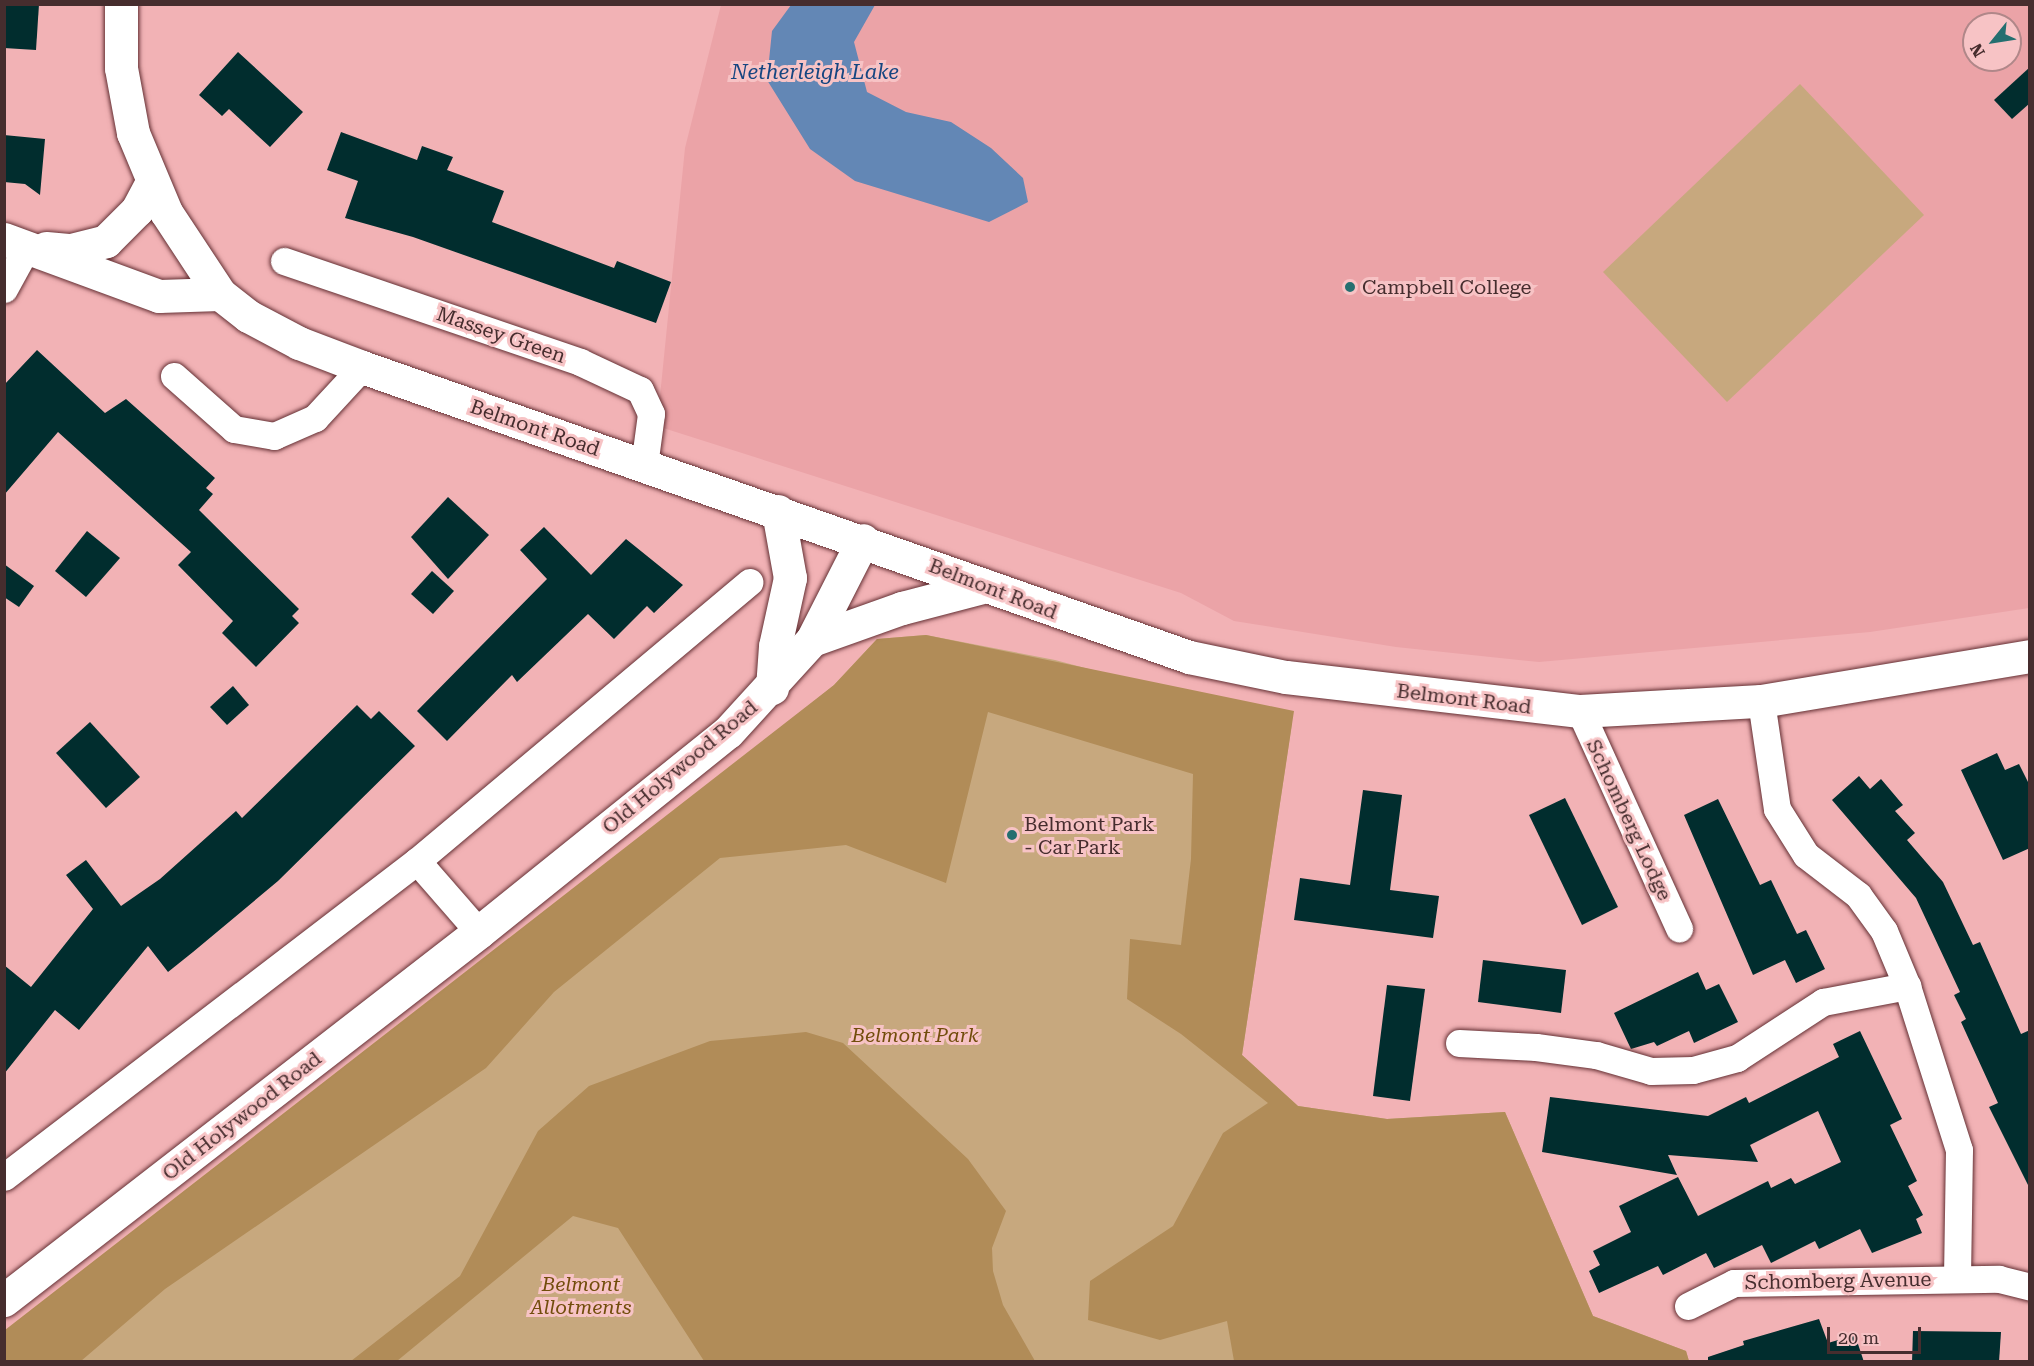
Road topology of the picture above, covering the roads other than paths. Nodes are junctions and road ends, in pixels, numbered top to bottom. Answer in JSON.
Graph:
{"nodes":[{"id":1,"x":121,"y":4,"type":"edge"},
{"id":2,"x":151,"y":184,"type":"junction"},
{"id":3,"x":16,"y":243,"type":"edge"},
{"id":4,"x":284,"y":261,"type":"dead end"},
{"id":5,"x":4,"y":289,"type":"edge"},
{"id":6,"x":220,"y":294,"type":"junction"},
{"id":7,"x":362,"y":367,"type":"junction"},
{"id":8,"x":174,"y":376,"type":"dead end"},
{"id":9,"x":644,"y":466,"type":"junction"},
{"id":10,"x":778,"y":511,"type":"junction"},
{"id":11,"x":863,"y":540,"type":"junction"},
{"id":12,"x":749,"y":582,"type":"dead end"},
{"id":13,"x":986,"y":586,"type":"junction"},
{"id":14,"x":812,"y":640,"type":"junction"},
{"id":15,"x":2030,"y":656,"type":"edge"},
{"id":16,"x":772,"y":688,"type":"junction"},
{"id":17,"x":1761,"y":701,"type":"junction"},
{"id":18,"x":1580,"y":711,"type":"junction"},
{"id":19,"x":417,"y":861,"type":"junction"},
{"id":20,"x":1679,"y":928,"type":"dead end"},
{"id":21,"x":479,"y":932,"type":"junction"},
{"id":22,"x":1907,"y":986,"type":"junction"},
{"id":23,"x":1459,"y":1043,"type":"dead end"},
{"id":24,"x":4,"y":1177,"type":"edge"},
{"id":25,"x":1957,"y":1278,"type":"junction"},
{"id":26,"x":2030,"y":1287,"type":"edge"},
{"id":27,"x":4,"y":1300,"type":"edge"},
{"id":28,"x":1688,"y":1306,"type":"dead end"}],
"edges":[{"from":1,"to":2,"type":"main road","name":"Belmont Road"},
{"from":2,"to":3,"type":"main road"},
{"from":2,"to":6,"type":"main road","name":"Belmont Road"},
{"from":3,"to":5,"type":"street"},
{"from":3,"to":6,"type":"main road"},
{"from":4,"to":9,"type":"street","name":"Massey Green"},
{"from":6,"to":7,"type":"main road","name":"Belmont Road"},
{"from":7,"to":8,"type":"street"},
{"from":7,"to":9,"type":"main road","name":"Belmont Road"},
{"from":9,"to":10,"type":"main road","name":"Belmont Road"},
{"from":10,"to":11,"type":"main road","name":"Belmont Road"},
{"from":10,"to":16,"type":"main road"},
{"from":11,"to":13,"type":"main road","name":"Belmont Road"},
{"from":11,"to":14,"type":"main road","name":"Old Holywood Road"},
{"from":12,"to":19,"type":"street"},
{"from":13,"to":14,"type":"main road"},
{"from":13,"to":18,"type":"main road","name":"Belmont Road"},
{"from":14,"to":16,"type":"main road","name":"Old Holywood Road"},
{"from":15,"to":17,"type":"main road","name":"Belmont Road"},
{"from":16,"to":21,"type":"main road","name":"Old Holywood Road"},
{"from":17,"to":18,"type":"main road","name":"Belmont Road"},
{"from":17,"to":22,"type":"street","name":"Schomberg Avenue"},
{"from":18,"to":20,"type":"street","name":"Schomberg Lodge"},
{"from":19,"to":21,"type":"street"},
{"from":19,"to":24,"type":"street"},
{"from":21,"to":27,"type":"main road","name":"Old Holywood Road"},
{"from":22,"to":23,"type":"street"},
{"from":22,"to":25,"type":"street","name":"Schomberg Avenue"},
{"from":25,"to":26,"type":"street","name":"Schomberg Avenue"},
{"from":25,"to":28,"type":"street","name":"Schomberg Avenue"}]}
